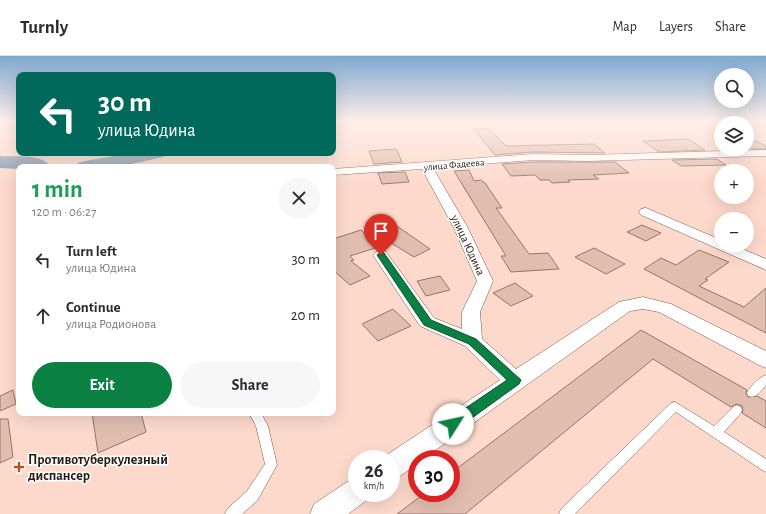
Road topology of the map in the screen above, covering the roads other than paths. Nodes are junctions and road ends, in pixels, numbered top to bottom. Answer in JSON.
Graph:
{"nodes":[{"id":1,"x":766,"y":153,"type":"edge"},
{"id":2,"x":426,"y":166,"type":"junction"},
{"id":3,"x":336,"y":172,"type":"edge"},
{"id":4,"x":646,"y":212,"type":"dead end"},
{"id":5,"x":381,"y":255,"type":"dead end"},
{"id":6,"x":766,"y":265,"type":"edge"},
{"id":7,"x":472,"y":341,"type":"junction"},
{"id":8,"x":766,"y":360,"type":"edge"},
{"id":9,"x":766,"y":379,"type":"edge"},
{"id":10,"x":515,"y":380,"type":"junction"},
{"id":11,"x":752,"y":394,"type":"dead end"},
{"id":12,"x":737,"y":410,"type":"dead end"},
{"id":13,"x":257,"y":416,"type":"edge"},
{"id":14,"x":716,"y":433,"type":"junction"},
{"id":15,"x":400,"y":461,"type":"edge"},
{"id":16,"x":766,"y":466,"type":"edge"},
{"id":17,"x":348,"y":497,"type":"edge"},
{"id":18,"x":232,"y":514,"type":"edge"},
{"id":19,"x":324,"y":514,"type":"edge"},
{"id":20,"x":566,"y":514,"type":"edge"}],
"edges":[{"from":1,"to":2,"type":"street","name":"улица Фадеева"},
{"from":2,"to":3,"type":"street","name":"улица Фадеева"},
{"from":2,"to":7,"type":"street","name":"улица Юдина"},
{"from":4,"to":6,"type":"street"},
{"from":5,"to":7,"type":"street"},
{"from":7,"to":10,"type":"street"},
{"from":8,"to":10,"type":"street"},
{"from":9,"to":11,"type":"lane"},
{"from":10,"to":15,"type":"street"},
{"from":12,"to":14,"type":"lane"},
{"from":13,"to":18,"type":"lane"},
{"from":14,"to":16,"type":"lane"},
{"from":14,"to":20,"type":"lane"},
{"from":17,"to":19,"type":"street"}]}
